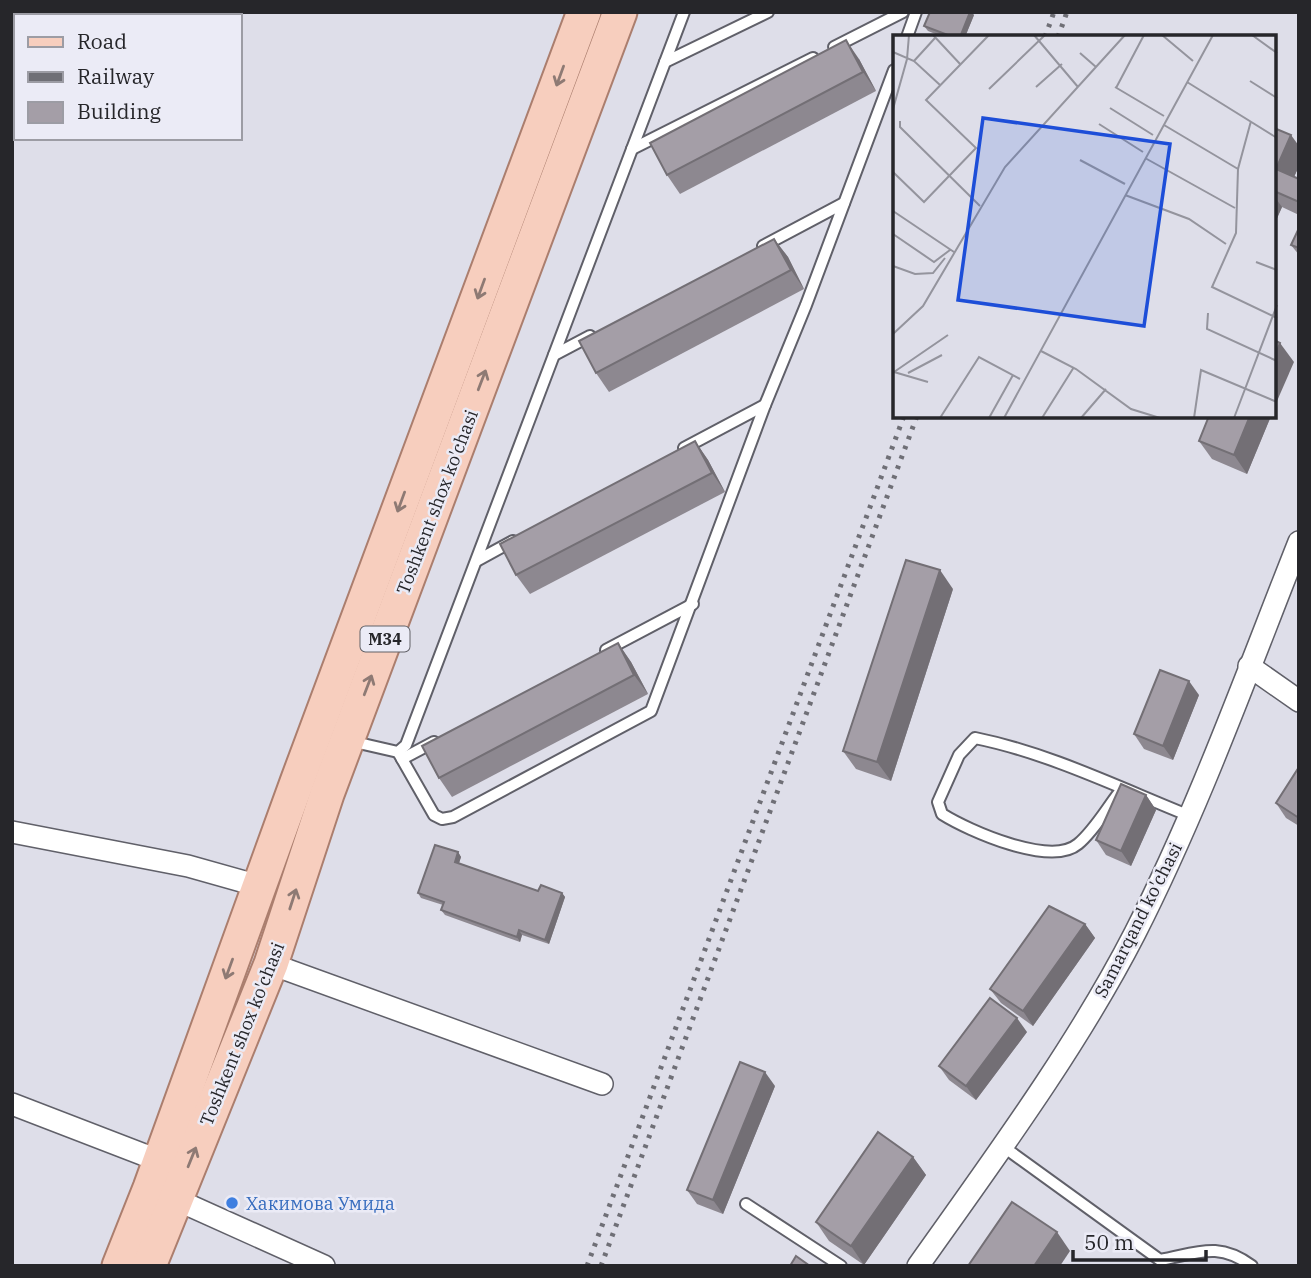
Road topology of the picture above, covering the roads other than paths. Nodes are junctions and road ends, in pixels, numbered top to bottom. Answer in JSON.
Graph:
{"nodes":[{"id":1,"x":584,"y":12,"type":"edge"},
{"id":2,"x":620,"y":12,"type":"edge"},
{"id":3,"x":684,"y":12,"type":"edge"},
{"id":4,"x":768,"y":12,"type":"edge"},
{"id":5,"x":903,"y":12,"type":"edge"},
{"id":6,"x":916,"y":12,"type":"edge"},
{"id":7,"x":908,"y":35,"type":"edge"},
{"id":8,"x":665,"y":62,"type":"junction"},
{"id":9,"x":893,"y":74,"type":"edge"},
{"id":10,"x":632,"y":149,"type":"junction"},
{"id":11,"x":844,"y":203,"type":"junction"},
{"id":12,"x":748,"y":254,"type":"edge"},
{"id":13,"x":603,"y":329,"type":"edge"},
{"id":14,"x":554,"y":355,"type":"junction"},
{"id":15,"x":765,"y":404,"type":"junction"},
{"id":16,"x":669,"y":456,"type":"edge"},
{"id":17,"x":525,"y":534,"type":"edge"},
{"id":18,"x":1299,"y":542,"type":"edge"},
{"id":19,"x":478,"y":560,"type":"junction"},
{"id":20,"x":693,"y":604,"type":"junction"},
{"id":21,"x":596,"y":656,"type":"edge"},
{"id":22,"x":1250,"y":666,"type":"junction"},
{"id":23,"x":1299,"y":701,"type":"edge"},
{"id":24,"x":451,"y":733,"type":"edge"},
{"id":25,"x":347,"y":740,"type":"junction"},
{"id":26,"x":400,"y":756,"type":"junction"},
{"id":27,"x":312,"y":788,"type":"junction"},
{"id":28,"x":1122,"y":789,"type":"junction"},
{"id":29,"x":1190,"y":816,"type":"junction"},
{"id":30,"x":12,"y":832,"type":"edge"},
{"id":31,"x":259,"y":886,"type":"junction"},
{"id":32,"x":271,"y":964,"type":"junction"},
{"id":33,"x":602,"y":1084,"type":"dead end"},
{"id":34,"x":12,"y":1104,"type":"edge"},
{"id":35,"x":1001,"y":1145,"type":"junction"},
{"id":36,"x":160,"y":1161,"type":"junction"},
{"id":37,"x":175,"y":1199,"type":"junction"},
{"id":38,"x":747,"y":1204,"type":"dead end"},
{"id":39,"x":925,"y":1263,"type":"edge"},
{"id":40,"x":119,"y":1266,"type":"edge"},
{"id":41,"x":149,"y":1266,"type":"edge"},
{"id":42,"x":324,"y":1266,"type":"edge"},
{"id":43,"x":841,"y":1266,"type":"edge"},
{"id":44,"x":1252,"y":1266,"type":"edge"}],
"edges":[{"from":1,"to":27,"type":"main road","name":"Toshkent shox ko'chasi","number":"M34","one_way":true},
{"from":25,"to":2,"type":"main road","name":"Toshkent shox ko'chasi","number":"M34","one_way":true},
{"from":3,"to":8,"type":"lane"},
{"from":4,"to":8,"type":"lane"},
{"from":5,"to":10,"type":"lane"},
{"from":6,"to":7,"type":"lane"},
{"from":8,"to":10,"type":"lane"},
{"from":9,"to":11,"type":"lane"},
{"from":10,"to":14,"type":"lane"},
{"from":11,"to":12,"type":"lane"},
{"from":11,"to":15,"type":"lane"},
{"from":13,"to":14,"type":"lane"},
{"from":14,"to":19,"type":"lane"},
{"from":15,"to":16,"type":"lane"},
{"from":15,"to":20,"type":"lane"},
{"from":17,"to":19,"type":"lane"},
{"from":18,"to":22,"type":"street","name":"Samarqand ko'chasi"},
{"from":19,"to":26,"type":"lane"},
{"from":20,"to":21,"type":"lane"},
{"from":20,"to":26,"type":"lane"},
{"from":22,"to":23,"type":"street"},
{"from":22,"to":29,"type":"street","name":"Samarqand ko'chasi"},
{"from":24,"to":26,"type":"lane"},
{"from":25,"to":26,"type":"lane"},
{"from":25,"to":27,"type":"main road","name":"Toshkent shox ko'chasi","number":"M34"},
{"from":27,"to":31,"type":"main road","name":"Toshkent shox ko'chasi","number":"M34"},
{"from":32,"to":27,"type":"main road","name":"Toshkent shox ko'chasi","number":"M34","one_way":true},
{"from":28,"to":28,"type":"lane"},
{"from":28,"to":29,"type":"lane"},
{"from":29,"to":35,"type":"street","name":"Samarqand ko'chasi"},
{"from":30,"to":31,"type":"street"},
{"from":31,"to":36,"type":"main road","name":"Toshkent shox ko'chasi","number":"M34","one_way":true},
{"from":32,"to":33,"type":"street"},
{"from":37,"to":32,"type":"main road","name":"Toshkent shox ko'chasi","number":"M34","one_way":true},
{"from":34,"to":36,"type":"street"},
{"from":35,"to":39,"type":"street","name":"Samarqand ko'chasi"},
{"from":35,"to":44,"type":"lane"},
{"from":36,"to":40,"type":"main road","name":"Toshkent shox ko'chasi","number":"M34"},
{"from":37,"to":41,"type":"main road","name":"Toshkent shox ko'chasi","number":"M34"},
{"from":37,"to":42,"type":"street"},
{"from":38,"to":43,"type":"lane"}]}
